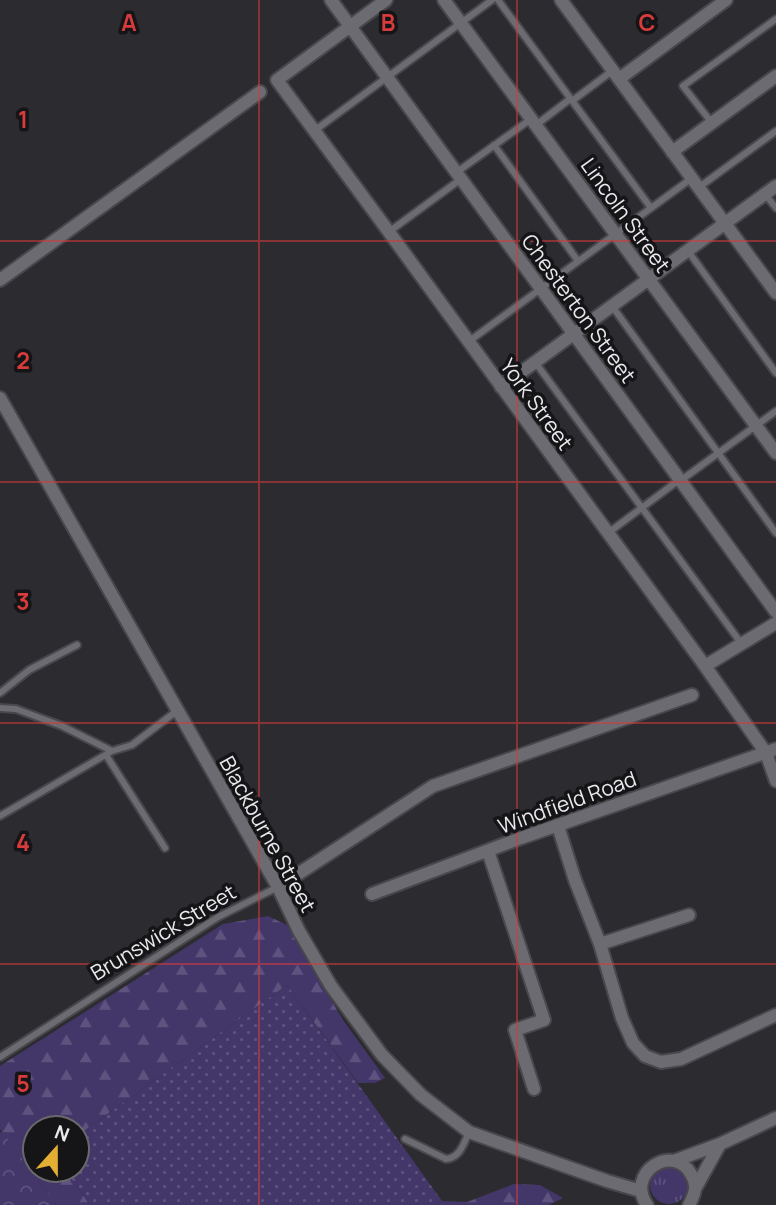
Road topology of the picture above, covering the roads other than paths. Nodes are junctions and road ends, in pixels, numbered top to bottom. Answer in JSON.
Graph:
{"nodes":[{"id":1,"x":331,"y":0,"type":"edge"},
{"id":2,"x":386,"y":0,"type":"edge"},
{"id":3,"x":444,"y":0,"type":"edge"},
{"id":4,"x":492,"y":0,"type":"edge"},
{"id":5,"x":498,"y":0,"type":"edge"},
{"id":6,"x":726,"y":0,"type":"edge"},
{"id":7,"x":566,"y":2,"type":"edge"},
{"id":8,"x":775,"y":21,"type":"edge"},
{"id":9,"x":461,"y":24,"type":"junction"},
{"id":10,"x":351,"y":27,"type":"junction"},
{"id":11,"x":616,"y":75,"type":"junction"},
{"id":12,"x":776,"y":76,"type":"edge"},
{"id":13,"x":388,"y":78,"type":"junction"},
{"id":14,"x":260,"y":92,"type":"dead end"},
{"id":15,"x":571,"y":100,"type":"junction"},
{"id":16,"x":533,"y":122,"type":"junction"},
{"id":17,"x":712,"y":123,"type":"junction"},
{"id":18,"x":314,"y":131,"type":"junction"},
{"id":19,"x":776,"y":131,"type":"edge"},
{"id":20,"x":494,"y":145,"type":"junction"},
{"id":21,"x":672,"y":152,"type":"junction"},
{"id":22,"x":459,"y":176,"type":"junction"},
{"id":23,"x":695,"y":183,"type":"junction"},
{"id":24,"x":771,"y":190,"type":"edge"},
{"id":25,"x":651,"y":208,"type":"junction"},
{"id":26,"x":776,"y":208,"type":"edge"},
{"id":27,"x":725,"y":224,"type":"junction"},
{"id":28,"x":389,"y":232,"type":"junction"},
{"id":29,"x":616,"y":234,"type":"junction"},
{"id":30,"x":688,"y":251,"type":"junction"},
{"id":31,"x":578,"y":261,"type":"junction"},
{"id":32,"x":649,"y":279,"type":"junction"},
{"id":33,"x":0,"y":280,"type":"edge"},
{"id":34,"x":541,"y":289,"type":"junction"},
{"id":35,"x":776,"y":293,"type":"edge"},
{"id":36,"x":612,"y":306,"type":"junction"},
{"id":37,"x":574,"y":334,"type":"junction"},
{"id":38,"x":468,"y":342,"type":"junction"},
{"id":39,"x":535,"y":362,"type":"junction"},
{"id":40,"x":776,"y":373,"type":"edge"},
{"id":41,"x":501,"y":387,"type":"junction"},
{"id":42,"x":0,"y":398,"type":"edge"},
{"id":43,"x":776,"y":411,"type":"edge"},
{"id":44,"x":756,"y":425,"type":"junction"},
{"id":45,"x":718,"y":453,"type":"junction"},
{"id":46,"x":776,"y":453,"type":"edge"},
{"id":47,"x":680,"y":480,"type":"junction"},
{"id":48,"x":642,"y":508,"type":"junction"},
{"id":49,"x":608,"y":533,"type":"junction"},
{"id":50,"x":776,"y":533,"type":"edge"},
{"id":51,"x":776,"y":612,"type":"edge"},
{"id":52,"x":776,"y":623,"type":"edge"},
{"id":53,"x":742,"y":644,"type":"junction"},
{"id":54,"x":77,"y":645,"type":"dead end"},
{"id":55,"x":705,"y":667,"type":"junction"},
{"id":56,"x":0,"y":693,"type":"edge"},
{"id":57,"x":692,"y":695,"type":"dead end"},
{"id":58,"x":0,"y":708,"type":"edge"},
{"id":59,"x":177,"y":710,"type":"junction"},
{"id":60,"x":771,"y":751,"type":"edge"},
{"id":61,"x":109,"y":753,"type":"junction"},
{"id":62,"x":776,"y":781,"type":"edge"},
{"id":63,"x":0,"y":816,"type":"edge"},
{"id":64,"x":558,"y":826,"type":"junction"},
{"id":65,"x":165,"y":848,"type":"dead end"},
{"id":66,"x":488,"y":851,"type":"junction"},
{"id":67,"x":278,"y":887,"type":"junction"},
{"id":68,"x":372,"y":894,"type":"dead end"},
{"id":69,"x":689,"y":915,"type":"dead end"},
{"id":70,"x":600,"y":944,"type":"junction"},
{"id":71,"x":776,"y":1015,"type":"edge"},
{"id":72,"x":0,"y":1057,"type":"edge"},
{"id":73,"x":534,"y":1089,"type":"dead end"},
{"id":74,"x":776,"y":1118,"type":"edge"},
{"id":75,"x":470,"y":1132,"type":"junction"},
{"id":76,"x":405,"y":1139,"type":"dead end"},
{"id":77,"x":720,"y":1144,"type":"junction"},
{"id":78,"x":674,"y":1161,"type":"junction"},
{"id":79,"x":644,"y":1175,"type":"junction"},
{"id":80,"x":607,"y":1181,"type":"junction"},
{"id":81,"x":641,"y":1191,"type":"junction"},
{"id":82,"x":694,"y":1198,"type":"edge"},
{"id":83,"x":647,"y":1205,"type":"edge"}],
"edges":[{"from":1,"to":10,"type":"street","name":"Chesterton Street"},
{"from":2,"to":10,"type":"street"},
{"from":3,"to":9,"type":"street","name":"Lincoln Street"},
{"from":4,"to":9,"type":"lane"},
{"from":5,"to":15,"type":"lane"},
{"from":6,"to":11,"type":"street"},
{"from":7,"to":11,"type":"street"},
{"from":8,"to":17,"type":"lane"},
{"from":9,"to":13,"type":"lane"},
{"from":9,"to":16,"type":"street","name":"Lincoln Street"},
{"from":10,"to":13,"type":"street","name":"Chesterton Street"},
{"from":10,"to":18,"type":"street","name":"York Street"},
{"from":11,"to":15,"type":"lane"},
{"from":11,"to":21,"type":"street"},
{"from":12,"to":17,"type":"street"},
{"from":13,"to":18,"type":"lane"},
{"from":13,"to":22,"type":"street","name":"Chesterton Street"},
{"from":14,"to":33,"type":"street"},
{"from":15,"to":16,"type":"lane"},
{"from":15,"to":25,"type":"lane"},
{"from":16,"to":20,"type":"lane"},
{"from":16,"to":29,"type":"street","name":"Lincoln Street"},
{"from":17,"to":21,"type":"street"},
{"from":18,"to":28,"type":"street","name":"York Street"},
{"from":19,"to":23,"type":"lane"},
{"from":20,"to":22,"type":"lane"},
{"from":20,"to":31,"type":"lane"},
{"from":21,"to":23,"type":"street"},
{"from":22,"to":28,"type":"lane"},
{"from":22,"to":34,"type":"street","name":"Chesterton Street"},
{"from":23,"to":25,"type":"lane"},
{"from":23,"to":27,"type":"street"},
{"from":24,"to":26,"type":"lane"},
{"from":24,"to":27,"type":"street"},
{"from":25,"to":29,"type":"lane"},
{"from":27,"to":30,"type":"street"},
{"from":27,"to":35,"type":"street"},
{"from":28,"to":38,"type":"street","name":"York Street"},
{"from":29,"to":31,"type":"lane"},
{"from":29,"to":32,"type":"street","name":"Lincoln Street"},
{"from":30,"to":32,"type":"street"},
{"from":30,"to":40,"type":"lane"},
{"from":31,"to":34,"type":"lane"},
{"from":32,"to":36,"type":"street"},
{"from":32,"to":44,"type":"street","name":"Lincoln Street"},
{"from":34,"to":37,"type":"street","name":"Chesterton Street"},
{"from":34,"to":38,"type":"lane"},
{"from":36,"to":37,"type":"street"},
{"from":36,"to":45,"type":"lane"},
{"from":37,"to":39,"type":"street"},
{"from":37,"to":47,"type":"street","name":"Chesterton Street"},
{"from":38,"to":41,"type":"street","name":"York Street"},
{"from":39,"to":41,"type":"street"},
{"from":39,"to":48,"type":"lane"},
{"from":41,"to":49,"type":"street","name":"York Street"},
{"from":42,"to":59,"type":"street","name":"Blackburne Street"},
{"from":43,"to":44,"type":"lane"},
{"from":44,"to":45,"type":"lane"},
{"from":44,"to":46,"type":"street","name":"Lincoln Street"},
{"from":45,"to":47,"type":"lane"},
{"from":45,"to":50,"type":"lane"},
{"from":47,"to":48,"type":"lane"},
{"from":47,"to":51,"type":"street","name":"Chesterton Street"},
{"from":48,"to":49,"type":"lane"},
{"from":48,"to":53,"type":"lane"},
{"from":49,"to":55,"type":"street","name":"York Street"},
{"from":52,"to":53,"type":"street"},
{"from":53,"to":55,"type":"street"},
{"from":54,"to":56,"type":"lane"},
{"from":55,"to":60,"type":"street","name":"York Street"},
{"from":57,"to":67,"type":"street","name":"Brunswick Street"},
{"from":58,"to":61,"type":"lane"},
{"from":59,"to":61,"type":"lane"},
{"from":59,"to":67,"type":"street","name":"Blackburne Street"},
{"from":60,"to":62,"type":"street","name":"York Street"},
{"from":60,"to":64,"type":"street","name":"Windfield Road"},
{"from":61,"to":63,"type":"lane"},
{"from":61,"to":65,"type":"lane"},
{"from":64,"to":66,"type":"street","name":"Windfield Road"},
{"from":64,"to":70,"type":"street"},
{"from":66,"to":68,"type":"street","name":"Windfield Road"},
{"from":66,"to":73,"type":"street"},
{"from":67,"to":72,"type":"lane","name":"Brunswick Street"},
{"from":67,"to":75,"type":"street","name":"Blackburne Street"},
{"from":69,"to":70,"type":"street"},
{"from":70,"to":71,"type":"street"},
{"from":74,"to":77,"type":"street"},
{"from":75,"to":76,"type":"lane"},
{"from":75,"to":80,"type":"street","name":"Blackburne Street"},
{"from":77,"to":78,"type":"street"},
{"from":77,"to":82,"type":"street"},
{"from":78,"to":79,"type":"street","name":"Blackburne Street"},
{"from":78,"to":82,"type":"street"},
{"from":79,"to":80,"type":"street","name":"Blackburne Street"},
{"from":79,"to":81,"type":"street"},
{"from":80,"to":81,"type":"street","name":"Blackburne Street"},
{"from":81,"to":83,"type":"street"}]}
